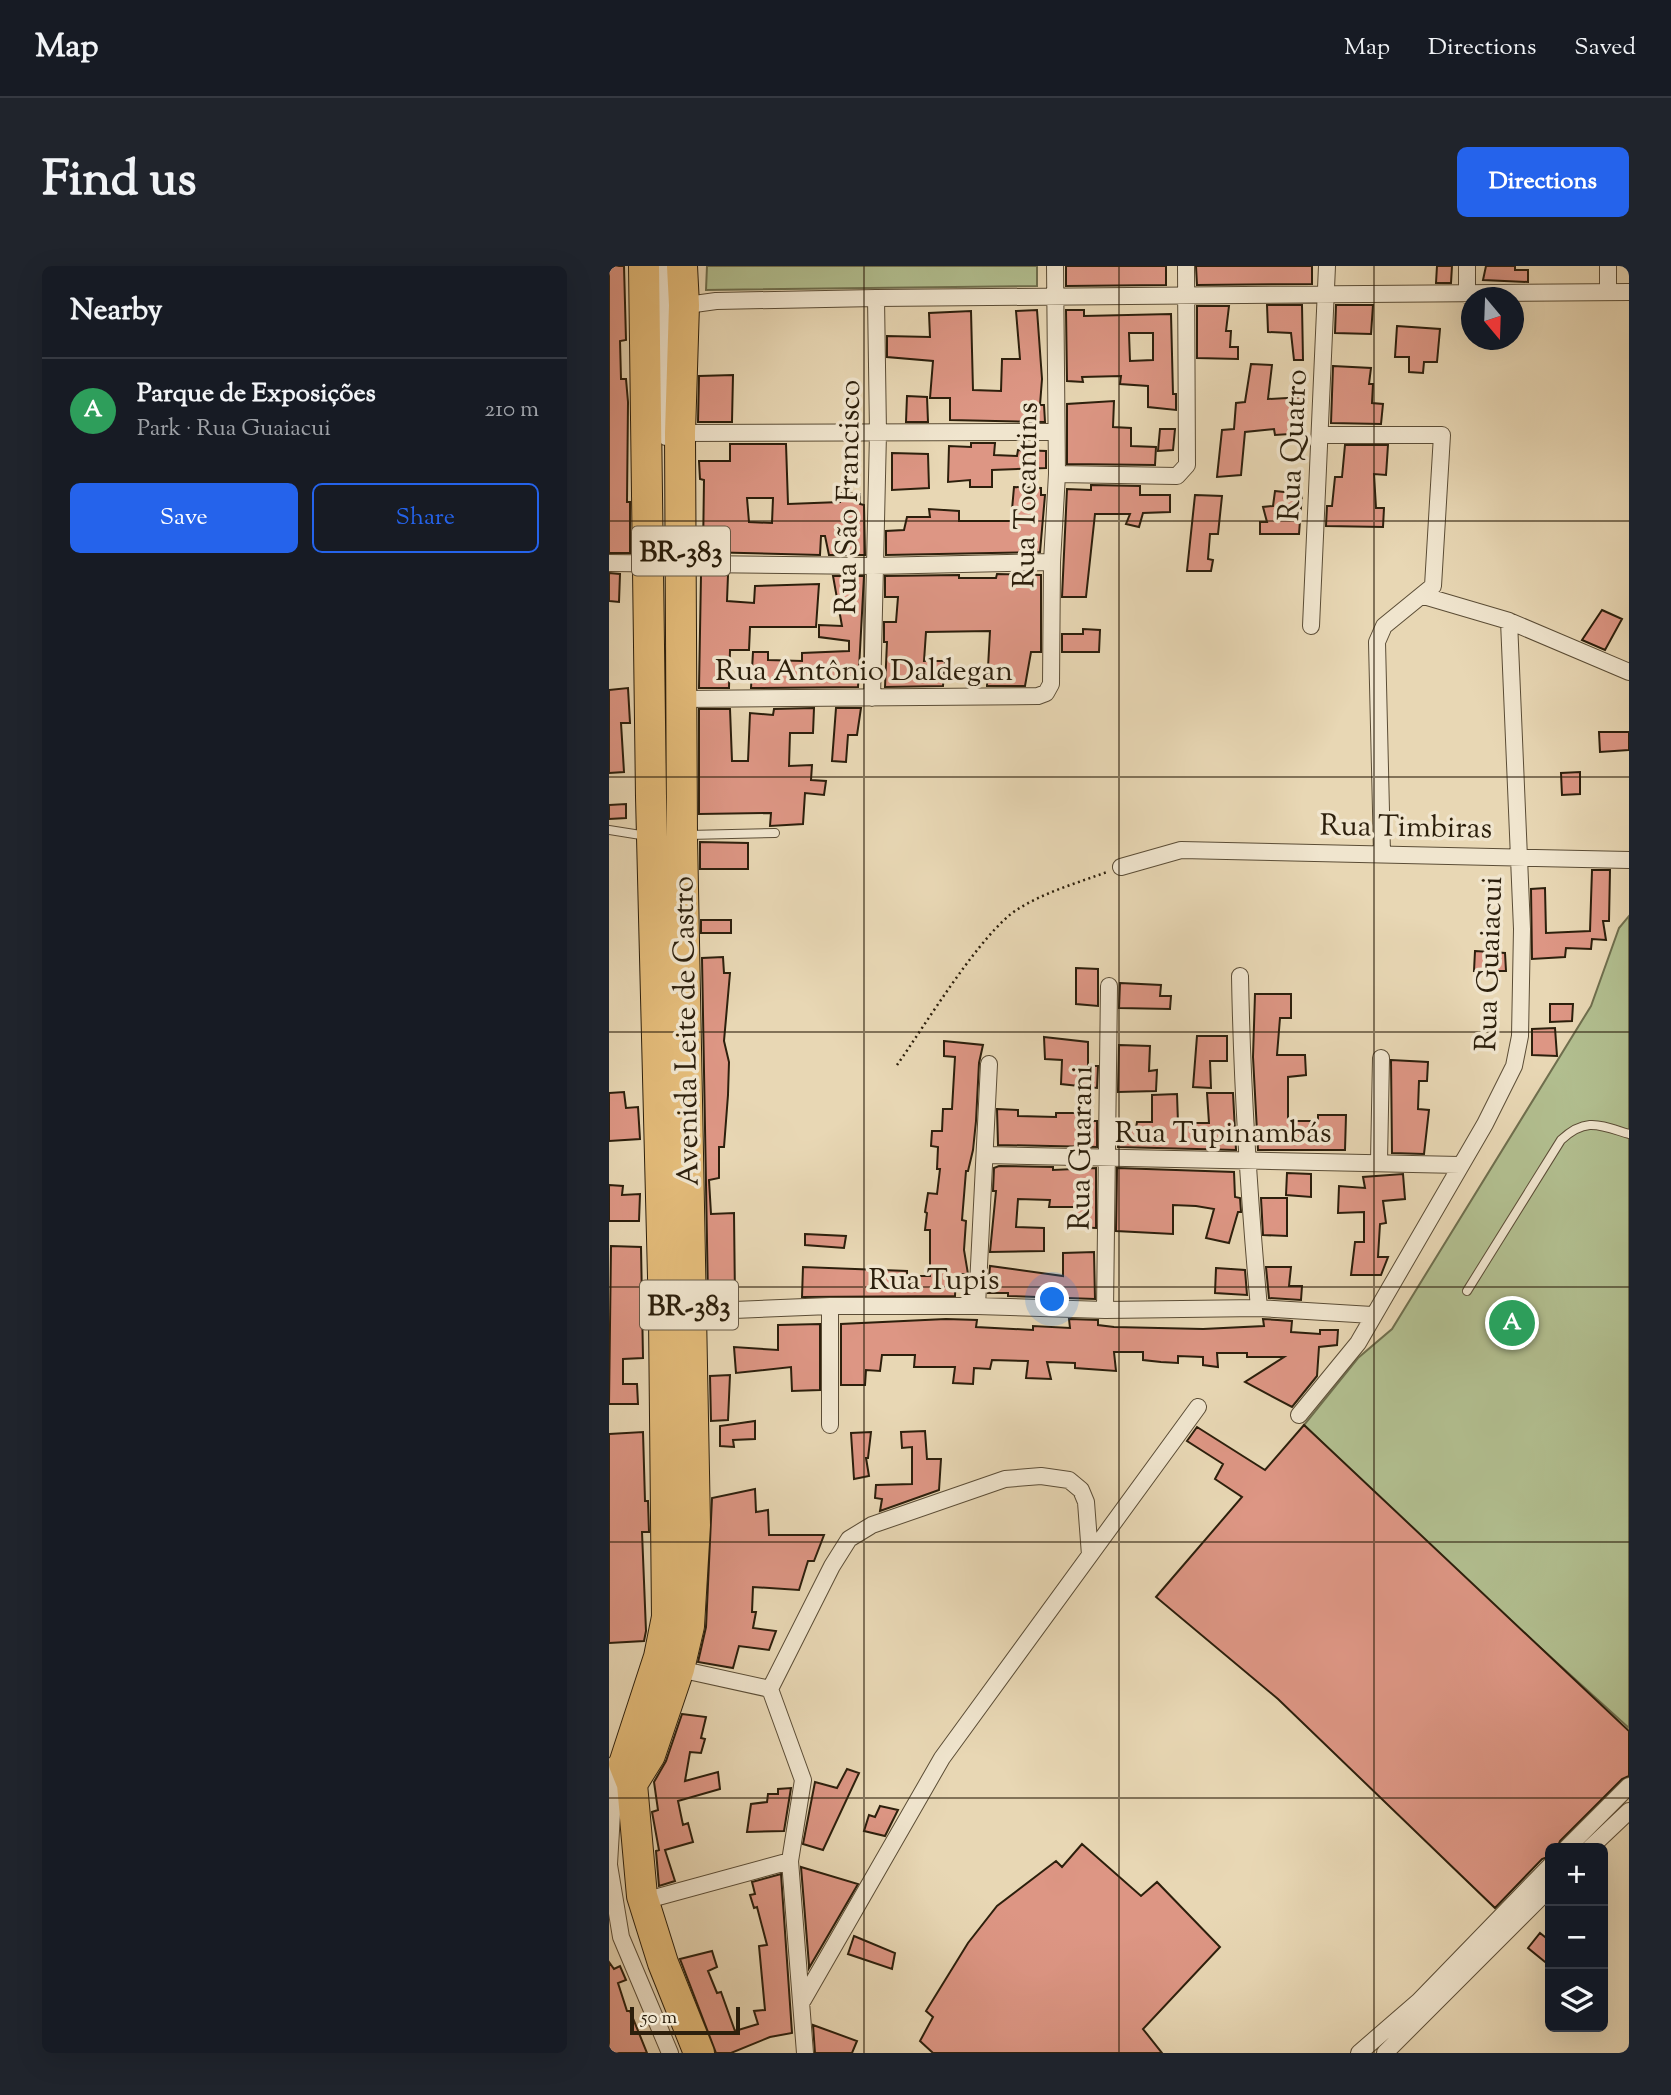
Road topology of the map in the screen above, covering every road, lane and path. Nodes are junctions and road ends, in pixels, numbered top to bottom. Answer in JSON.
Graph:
{"nodes":[{"id":1,"x":644,"y":266,"type":"edge"},
{"id":2,"x":664,"y":266,"type":"edge"},
{"id":3,"x":682,"y":266,"type":"edge"},
{"id":4,"x":1055,"y":266,"type":"edge"},
{"id":5,"x":1186,"y":266,"type":"edge"},
{"id":6,"x":1327,"y":266,"type":"edge"},
{"id":7,"x":1467,"y":266,"type":"edge"},
{"id":8,"x":1608,"y":266,"type":"edge"},
{"id":9,"x":1467,"y":287,"type":"edge"},
{"id":10,"x":1608,"y":292,"type":"junction"},
{"id":11,"x":1629,"y":292,"type":"edge"},
{"id":12,"x":1524,"y":294,"type":"edge"},
{"id":13,"x":1186,"y":295,"type":"junction"},
{"id":14,"x":1461,"y":295,"type":"edge"},
{"id":15,"x":1328,"y":296,"type":"junction"},
{"id":16,"x":1054,"y":297,"type":"junction"},
{"id":17,"x":876,"y":298,"type":"junction"},
{"id":18,"x":665,"y":308,"type":"junction"},
{"id":19,"x":664,"y":432,"type":"junction"},
{"id":20,"x":1055,"y":432,"type":"junction"},
{"id":21,"x":878,"y":433,"type":"junction"},
{"id":22,"x":1320,"y":435,"type":"junction"},
{"id":23,"x":1056,"y":474,"type":"junction"},
{"id":24,"x":1052,"y":562,"type":"junction"},
{"id":25,"x":609,"y":563,"type":"edge"},
{"id":26,"x":665,"y":566,"type":"junction"},
{"id":27,"x":873,"y":566,"type":"junction"},
{"id":28,"x":1424,"y":596,"type":"junction"},
{"id":29,"x":1509,"y":621,"type":"junction"},
{"id":30,"x":1311,"y":626,"type":"dead end"},
{"id":31,"x":1629,"y":672,"type":"edge"},
{"id":32,"x":1046,"y":693,"type":"joint"},
{"id":33,"x":872,"y":698,"type":"junction"},
{"id":34,"x":682,"y":699,"type":"junction"},
{"id":35,"x":609,"y":830,"type":"edge"},
{"id":36,"x":775,"y":833,"type":"dead end"},
{"id":37,"x":666,"y":836,"type":"junction"},
{"id":38,"x":1382,"y":853,"type":"junction"},
{"id":39,"x":1520,"y":857,"type":"junction"},
{"id":40,"x":1629,"y":860,"type":"edge"},
{"id":41,"x":1121,"y":867,"type":"joint"},
{"id":42,"x":1240,"y":976,"type":"dead end"},
{"id":43,"x":1109,"y":986,"type":"dead end"},
{"id":44,"x":1381,"y":1058,"type":"dead end"},
{"id":45,"x":989,"y":1064,"type":"dead end"},
{"id":46,"x":897,"y":1065,"type":"dead end"},
{"id":47,"x":1627,"y":1131,"type":"edge"},
{"id":48,"x":986,"y":1155,"type":"junction"},
{"id":49,"x":1109,"y":1160,"type":"junction"},
{"id":50,"x":1246,"y":1161,"type":"junction"},
{"id":51,"x":1379,"y":1161,"type":"junction"},
{"id":52,"x":1460,"y":1165,"type":"junction"},
{"id":53,"x":1467,"y":1291,"type":"dead end"},
{"id":54,"x":977,"y":1306,"type":"junction"},
{"id":55,"x":830,"y":1307,"type":"junction"},
{"id":56,"x":1259,"y":1308,"type":"junction"},
{"id":57,"x":1105,"y":1310,"type":"junction"},
{"id":58,"x":676,"y":1315,"type":"junction"},
{"id":59,"x":1372,"y":1315,"type":"junction"},
{"id":60,"x":1198,"y":1407,"type":"dead end"},
{"id":61,"x":1299,"y":1415,"type":"dead end"},
{"id":62,"x":831,"y":1425,"type":"dead end"},
{"id":63,"x":1090,"y":1555,"type":"junction"},
{"id":64,"x":679,"y":1669,"type":"junction"},
{"id":65,"x":770,"y":1689,"type":"junction"},
{"id":66,"x":629,"y":1755,"type":"edge"},
{"id":67,"x":1628,"y":1788,"type":"edge"},
{"id":68,"x":1629,"y":1811,"type":"edge"},
{"id":69,"x":1584,"y":1831,"type":"junction"},
{"id":70,"x":1572,"y":1843,"type":"edge"},
{"id":71,"x":1592,"y":1843,"type":"edge"},
{"id":72,"x":1595,"y":1843,"type":"edge"},
{"id":73,"x":790,"y":1861,"type":"junction"},
{"id":74,"x":609,"y":1864,"type":"edge"},
{"id":75,"x":1545,"y":1871,"type":"edge"},
{"id":76,"x":1545,"y":1893,"type":"edge"},
{"id":77,"x":642,"y":1896,"type":"junction"},
{"id":78,"x":803,"y":2000,"type":"junction"},
{"id":79,"x":670,"y":2053,"type":"edge"},
{"id":80,"x":699,"y":2053,"type":"edge"},
{"id":81,"x":805,"y":2053,"type":"edge"},
{"id":82,"x":1359,"y":2053,"type":"edge"},
{"id":83,"x":1385,"y":2053,"type":"edge"}],
"edges":[{"from":1,"to":18,"type":"highway","name":"Avenida Leite de Castro","number":"BR-383"},
{"from":2,"to":18,"type":"street"},
{"from":3,"to":18,"type":"highway","name":"Avenida Leite de Castro","number":"BR-383"},
{"from":4,"to":16,"type":"street","name":"Rua Tocantins"},
{"from":5,"to":13,"type":"street"},
{"from":6,"to":15,"type":"street","name":"Rua Quatro"},
{"from":7,"to":9,"type":"street"},
{"from":8,"to":10,"type":"street"},
{"from":10,"to":11,"type":"street"},
{"from":10,"to":12,"type":"street"},
{"from":13,"to":15,"type":"street"},
{"from":13,"to":16,"type":"street"},
{"from":13,"to":23,"type":"street"},
{"from":14,"to":15,"type":"street"},
{"from":15,"to":22,"type":"street","name":"Rua Quatro"},
{"from":16,"to":17,"type":"street"},
{"from":16,"to":20,"type":"street","name":"Rua Tocantins"},
{"from":17,"to":18,"type":"street"},
{"from":17,"to":21,"type":"street","name":"Rua São Francisco"},
{"from":18,"to":19,"type":"highway","name":"Avenida Leite de Castro","number":"BR-383"},
{"from":19,"to":21,"type":"street"},
{"from":19,"to":26,"type":"highway","name":"Avenida Leite de Castro","number":"BR-383"},
{"from":20,"to":21,"type":"street"},
{"from":20,"to":23,"type":"street","name":"Rua Tocantins"},
{"from":21,"to":27,"type":"street","name":"Rua São Francisco"},
{"from":22,"to":28,"type":"street"},
{"from":22,"to":30,"type":"street","name":"Rua Quatro"},
{"from":23,"to":24,"type":"street","name":"Rua Tocantins"},
{"from":24,"to":27,"type":"street"},
{"from":24,"to":32,"type":"street","name":"Rua Tocantins"},
{"from":25,"to":26,"type":"street"},
{"from":26,"to":27,"type":"street"},
{"from":26,"to":34,"type":"highway","name":"Avenida Leite de Castro","number":"BR-383"},
{"from":26,"to":37,"type":"highway","name":"Avenida Leite de Castro","number":"BR-383"},
{"from":27,"to":33,"type":"street","name":"Rua São Francisco"},
{"from":28,"to":29,"type":"street"},
{"from":28,"to":38,"type":"street"},
{"from":29,"to":31,"type":"street"},
{"from":29,"to":39,"type":"street","name":"Rua Guaiacui"},
{"from":32,"to":33,"type":"street","name":"Rua Antônio Daldegan"},
{"from":33,"to":34,"type":"street","name":"Rua Antônio Daldegan"},
{"from":34,"to":37,"type":"highway","name":"Avenida Leite de Castro","number":"BR-383"},
{"from":35,"to":37,"type":"lane"},
{"from":36,"to":37,"type":"lane"},
{"from":37,"to":58,"type":"highway","name":"Avenida Leite de Castro","number":"BR-383"},
{"from":38,"to":39,"type":"street","name":"Rua Timbiras"},
{"from":38,"to":41,"type":"street","name":"Rua Timbiras"},
{"from":39,"to":40,"type":"street","name":"Rua Timbiras"},
{"from":39,"to":52,"type":"street","name":"Rua Guaiacui"},
{"from":41,"to":46,"type":"path"},
{"from":42,"to":50,"type":"street"},
{"from":43,"to":49,"type":"street","name":"Rua Guarani"},
{"from":44,"to":51,"type":"street"},
{"from":45,"to":48,"type":"street"},
{"from":47,"to":53,"type":"lane"},
{"from":48,"to":49,"type":"street","name":"Rua Tupinambás"},
{"from":48,"to":54,"type":"street"},
{"from":49,"to":50,"type":"street","name":"Rua Tupinambás"},
{"from":49,"to":57,"type":"street","name":"Rua Guarani"},
{"from":50,"to":51,"type":"street","name":"Rua Tupinambás"},
{"from":50,"to":56,"type":"street"},
{"from":51,"to":52,"type":"street","name":"Rua Tupinambás"},
{"from":52,"to":59,"type":"street","name":"Rua Guaiacui"},
{"from":54,"to":55,"type":"street","name":"Rua Tupis"},
{"from":54,"to":57,"type":"street","name":"Rua Tupis"},
{"from":55,"to":58,"type":"street","name":"Rua Tupis"},
{"from":55,"to":62,"type":"street"},
{"from":56,"to":57,"type":"street","name":"Rua Tupis"},
{"from":56,"to":59,"type":"street","name":"Rua Tupis"},
{"from":58,"to":64,"type":"highway","name":"Avenida Leite de Castro","number":"BR-383"},
{"from":58,"to":66,"type":"highway","name":"Avenida Leite de Castro","number":"BR-383"},
{"from":59,"to":61,"type":"street","name":"Rua Guaiacui"},
{"from":60,"to":63,"type":"street"},
{"from":63,"to":65,"type":"street"},
{"from":63,"to":78,"type":"street"},
{"from":64,"to":65,"type":"street"},
{"from":64,"to":66,"type":"highway","name":"Avenida Leite de Castro","number":"BR-383"},
{"from":65,"to":73,"type":"street"},
{"from":66,"to":74,"type":"street"},
{"from":66,"to":77,"type":"highway","name":"Avenida Leite de Castro"},
{"from":67,"to":69,"type":"street"},
{"from":68,"to":72,"type":"street"},
{"from":69,"to":70,"type":"street"},
{"from":69,"to":71,"type":"street"},
{"from":73,"to":77,"type":"street"},
{"from":73,"to":78,"type":"street"},
{"from":74,"to":79,"type":"street"},
{"from":75,"to":82,"type":"street"},
{"from":76,"to":83,"type":"street"},
{"from":77,"to":80,"type":"highway","name":"Avenida Leite de Castro"},
{"from":78,"to":81,"type":"street"}]}
